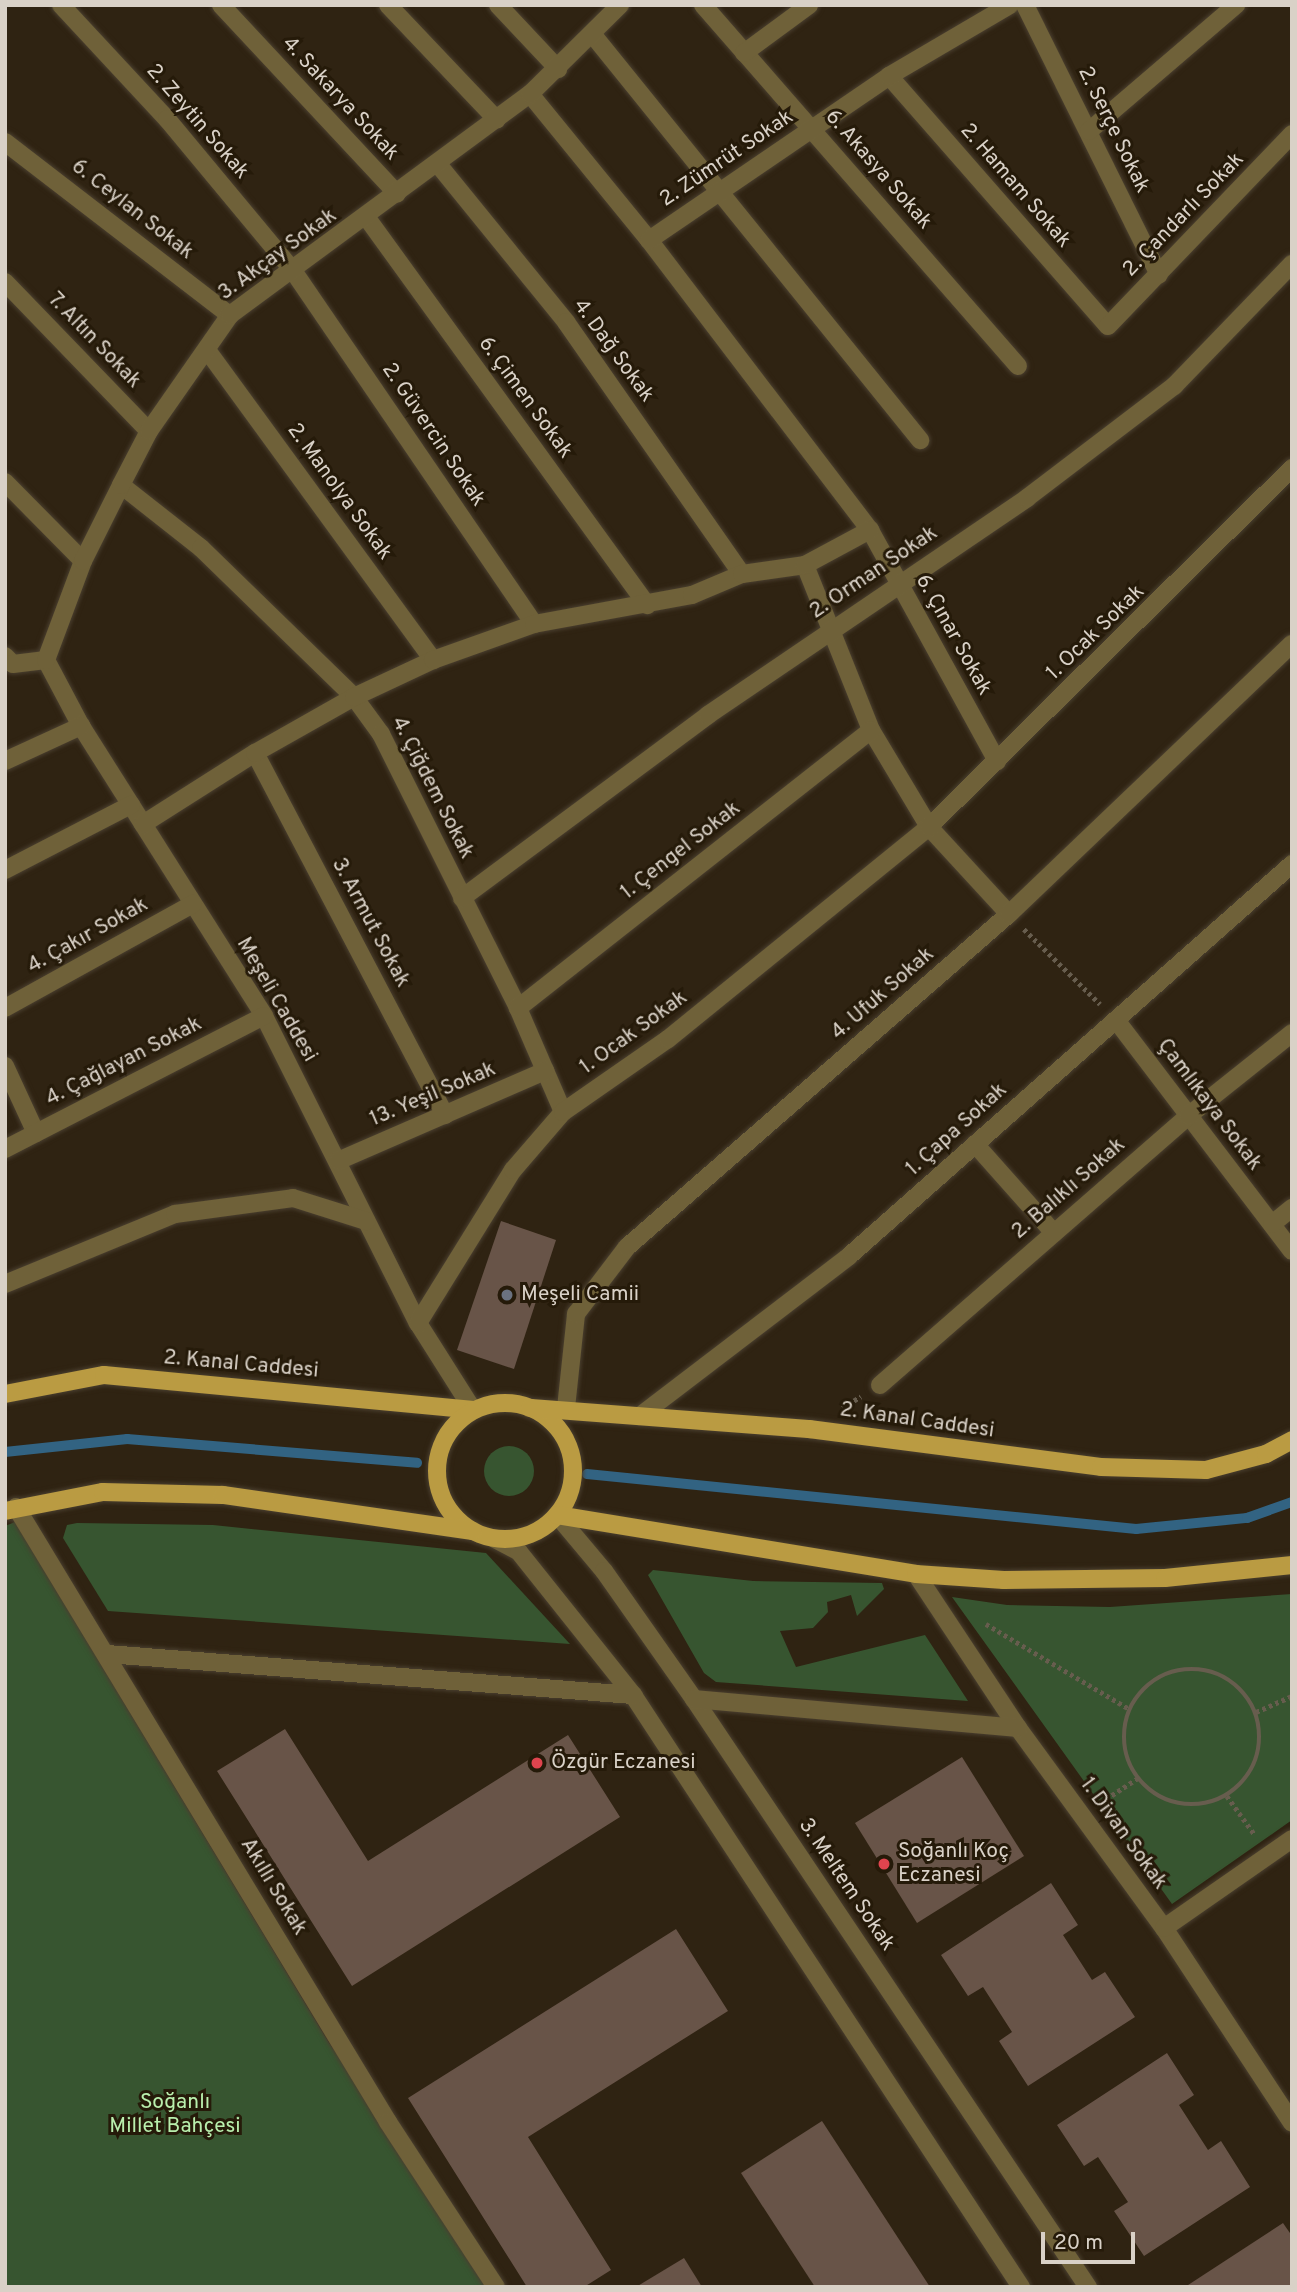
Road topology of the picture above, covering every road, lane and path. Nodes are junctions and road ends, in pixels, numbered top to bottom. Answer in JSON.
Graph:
{"nodes":[{"id":1,"x":61,"y":5,"type":"edge"},
{"id":2,"x":221,"y":5,"type":"edge"},
{"id":3,"x":388,"y":5,"type":"edge"},
{"id":4,"x":498,"y":5,"type":"edge"},
{"id":5,"x":703,"y":5,"type":"edge"},
{"id":6,"x":809,"y":5,"type":"edge"},
{"id":7,"x":1010,"y":5,"type":"edge"},
{"id":8,"x":1025,"y":5,"type":"edge"},
{"id":9,"x":1236,"y":5,"type":"edge"},
{"id":10,"x":617,"y":6,"type":"edge"},
{"id":11,"x":593,"y":35,"type":"junction"},
{"id":12,"x":744,"y":53,"type":"junction"},
{"id":13,"x":558,"y":69,"type":"junction"},
{"id":14,"x":888,"y":76,"type":"junction"},
{"id":15,"x":530,"y":94,"type":"junction"},
{"id":16,"x":497,"y":120,"type":"junction"},
{"id":17,"x":813,"y":129,"type":"junction"},
{"id":18,"x":1089,"y":131,"type":"junction"},
{"id":19,"x":1292,"y":134,"type":"edge"},
{"id":20,"x":5,"y":142,"type":"edge"},
{"id":21,"x":437,"y":163,"type":"junction"},
{"id":22,"x":717,"y":191,"type":"junction"},
{"id":23,"x":397,"y":194,"type":"junction"},
{"id":24,"x":367,"y":218,"type":"junction"},
{"id":25,"x":649,"y":240,"type":"junction"},
{"id":26,"x":1292,"y":264,"type":"edge"},
{"id":27,"x":294,"y":272,"type":"junction"},
{"id":28,"x":1159,"y":275,"type":"junction"},
{"id":29,"x":5,"y":282,"type":"edge"},
{"id":30,"x":230,"y":315,"type":"junction"},
{"id":31,"x":1108,"y":326,"type":"joint"},
{"id":32,"x":207,"y":350,"type":"junction"},
{"id":33,"x":1018,"y":366,"type":"dead end"},
{"id":34,"x":149,"y":431,"type":"junction"},
{"id":35,"x":920,"y":440,"type":"dead end"},
{"id":36,"x":1292,"y":468,"type":"edge"},
{"id":37,"x":5,"y":482,"type":"edge"},
{"id":38,"x":121,"y":485,"type":"junction"},
{"id":39,"x":870,"y":530,"type":"junction"},
{"id":40,"x":83,"y":561,"type":"junction"},
{"id":41,"x":805,"y":565,"type":"junction"},
{"id":42,"x":742,"y":574,"type":"junction"},
{"id":43,"x":899,"y":583,"type":"junction"},
{"id":44,"x":647,"y":605,"type":"junction"},
{"id":45,"x":534,"y":624,"type":"junction"},
{"id":46,"x":830,"y":629,"type":"junction"},
{"id":47,"x":1292,"y":644,"type":"edge"},
{"id":48,"x":46,"y":660,"type":"junction"},
{"id":49,"x":433,"y":660,"type":"junction"},
{"id":50,"x":8,"y":663,"type":"edge"},
{"id":51,"x":354,"y":698,"type":"junction"},
{"id":52,"x":81,"y":726,"type":"junction"},
{"id":53,"x":871,"y":730,"type":"junction"},
{"id":54,"x":255,"y":753,"type":"junction"},
{"id":55,"x":5,"y":761,"type":"edge"},
{"id":56,"x":996,"y":761,"type":"junction"},
{"id":57,"x":131,"y":805,"type":"junction"},
{"id":58,"x":143,"y":824,"type":"junction"},
{"id":59,"x":929,"y":827,"type":"junction"},
{"id":60,"x":1292,"y":864,"type":"edge"},
{"id":61,"x":5,"y":870,"type":"edge"},
{"id":62,"x":462,"y":898,"type":"junction"},
{"id":63,"x":193,"y":904,"type":"junction"},
{"id":64,"x":1009,"y":914,"type":"junction"},
{"id":65,"x":5,"y":1008,"type":"edge"},
{"id":66,"x":518,"y":1008,"type":"junction"},
{"id":67,"x":264,"y":1016,"type":"junction"},
{"id":68,"x":1116,"y":1020,"type":"junction"},
{"id":69,"x":1292,"y":1033,"type":"edge"},
{"id":70,"x":5,"y":1066,"type":"edge"},
{"id":71,"x":545,"y":1071,"type":"junction"},
{"id":72,"x":563,"y":1112,"type":"junction"},
{"id":73,"x":444,"y":1115,"type":"junction"},
{"id":74,"x":1188,"y":1116,"type":"junction"},
{"id":75,"x":37,"y":1133,"type":"junction"},
{"id":76,"x":975,"y":1144,"type":"junction"},
{"id":77,"x":5,"y":1149,"type":"edge"},
{"id":78,"x":338,"y":1161,"type":"junction"},
{"id":79,"x":1292,"y":1208,"type":"edge"},
{"id":80,"x":366,"y":1221,"type":"junction"},
{"id":81,"x":1272,"y":1224,"type":"junction"},
{"id":82,"x":1054,"y":1233,"type":"junction"},
{"id":83,"x":1292,"y":1251,"type":"edge"},
{"id":84,"x":5,"y":1284,"type":"edge"},
{"id":85,"x":418,"y":1323,"type":"junction"},
{"id":86,"x":880,"y":1385,"type":"dead end"},
{"id":87,"x":5,"y":1394,"type":"edge"},
{"id":88,"x":530,"y":1408,"type":"junction"},
{"id":89,"x":566,"y":1408,"type":"junction"},
{"id":90,"x":473,"y":1410,"type":"junction"},
{"id":91,"x":640,"y":1416,"type":"junction"},
{"id":92,"x":1292,"y":1440,"type":"edge"},
{"id":93,"x":11,"y":1509,"type":"edge"},
{"id":94,"x":557,"y":1515,"type":"junction"},
{"id":95,"x":472,"y":1531,"type":"junction"},
{"id":96,"x":495,"y":1539,"type":"junction"},
{"id":97,"x":1292,"y":1564,"type":"edge"},
{"id":98,"x":916,"y":1574,"type":"junction"},
{"id":99,"x":986,"y":1624,"type":"dead end"},
{"id":100,"x":107,"y":1654,"type":"junction"},
{"id":101,"x":633,"y":1695,"type":"junction"},
{"id":102,"x":1292,"y":1696,"type":"edge"},
{"id":103,"x":694,"y":1699,"type":"junction"},
{"id":104,"x":1129,"y":1709,"type":"junction"},
{"id":105,"x":1256,"y":1712,"type":"junction"},
{"id":106,"x":1018,"y":1728,"type":"junction"},
{"id":107,"x":1138,"y":1778,"type":"junction"},
{"id":108,"x":1227,"y":1796,"type":"junction"},
{"id":109,"x":1081,"y":1815,"type":"junction"},
{"id":110,"x":1292,"y":1839,"type":"edge"},
{"id":111,"x":1269,"y":1855,"type":"junction"},
{"id":112,"x":1164,"y":1928,"type":"junction"},
{"id":113,"x":1292,"y":2123,"type":"edge"},
{"id":114,"x":496,"y":2287,"type":"edge"},
{"id":115,"x":1021,"y":2287,"type":"edge"},
{"id":116,"x":1088,"y":2287,"type":"edge"}],
"edges":[{"from":1,"to":27,"type":"street","name":"2. Zeytin Sokak"},
{"from":2,"to":23,"type":"street","name":"4. Sakarya Sokak"},
{"from":3,"to":16,"type":"street"},
{"from":4,"to":13,"type":"street"},
{"from":5,"to":12,"type":"street","name":"6. Akasya Sokak"},
{"from":6,"to":12,"type":"street"},
{"from":7,"to":14,"type":"street","name":"2. Zümrüt Sokak"},
{"from":8,"to":18,"type":"street","name":"2. Serçe Sokak"},
{"from":9,"to":18,"type":"street"},
{"from":10,"to":11,"type":"street","name":"3. Akçay Sokak"},
{"from":11,"to":13,"type":"street","name":"3. Akçay Sokak"},
{"from":11,"to":22,"type":"street"},
{"from":12,"to":17,"type":"street","name":"6. Akasya Sokak"},
{"from":13,"to":15,"type":"street","name":"3. Akçay Sokak"},
{"from":14,"to":17,"type":"street","name":"2. Zümrüt Sokak"},
{"from":14,"to":31,"type":"street","name":"2. Hamam Sokak"},
{"from":15,"to":16,"type":"street","name":"3. Akçay Sokak"},
{"from":15,"to":25,"type":"street","name":"6. Çınar Sokak"},
{"from":16,"to":21,"type":"street","name":"3. Akçay Sokak"},
{"from":17,"to":22,"type":"street","name":"2. Zümrüt Sokak"},
{"from":17,"to":33,"type":"street","name":"6. Akasya Sokak"},
{"from":18,"to":28,"type":"street","name":"2. Serçe Sokak"},
{"from":19,"to":28,"type":"street","name":"2. Çandarlı Sokak"},
{"from":20,"to":30,"type":"street","name":"6. Ceylan Sokak"},
{"from":21,"to":23,"type":"street","name":"3. Akçay Sokak"},
{"from":21,"to":42,"type":"street","name":"4. Dağ Sokak"},
{"from":22,"to":25,"type":"street","name":"2. Zümrüt Sokak"},
{"from":22,"to":35,"type":"street"},
{"from":23,"to":24,"type":"street","name":"3. Akçay Sokak"},
{"from":24,"to":27,"type":"street","name":"3. Akçay Sokak"},
{"from":24,"to":44,"type":"street","name":"6. Çimen Sokak"},
{"from":25,"to":39,"type":"street","name":"6. Çınar Sokak"},
{"from":26,"to":43,"type":"street","name":"2. Orman Sokak"},
{"from":27,"to":30,"type":"street","name":"3. Akçay Sokak"},
{"from":27,"to":45,"type":"street","name":"2. Güvercin Sokak"},
{"from":28,"to":31,"type":"street","name":"2. Çandarlı Sokak"},
{"from":29,"to":34,"type":"street","name":"7. Altın Sokak"},
{"from":30,"to":32,"type":"street","name":"3. Akçay Sokak"},
{"from":32,"to":34,"type":"street","name":"3. Akçay Sokak"},
{"from":32,"to":49,"type":"street","name":"2. Manolya Sokak"},
{"from":34,"to":38,"type":"street","name":"3. Akçay Sokak"},
{"from":36,"to":56,"type":"street","name":"1. Ocak Sokak"},
{"from":37,"to":40,"type":"street"},
{"from":38,"to":40,"type":"street","name":"3. Akçay Sokak"},
{"from":38,"to":51,"type":"street","name":"4. Çiğdem Sokak"},
{"from":39,"to":41,"type":"street"},
{"from":39,"to":43,"type":"street","name":"6. Çınar Sokak"},
{"from":40,"to":48,"type":"street","name":"3. Akçay Sokak"},
{"from":41,"to":42,"type":"street"},
{"from":41,"to":46,"type":"street"},
{"from":42,"to":44,"type":"street"},
{"from":43,"to":46,"type":"street","name":"2. Orman Sokak"},
{"from":43,"to":56,"type":"street","name":"6. Çınar Sokak"},
{"from":44,"to":45,"type":"street"},
{"from":45,"to":49,"type":"street"},
{"from":46,"to":53,"type":"street"},
{"from":46,"to":62,"type":"street","name":"2. Orman Sokak"},
{"from":47,"to":64,"type":"street","name":"4. Ufuk Sokak"},
{"from":48,"to":50,"type":"street"},
{"from":48,"to":52,"type":"street","name":"Meşeli Caddesi"},
{"from":49,"to":51,"type":"street"},
{"from":51,"to":54,"type":"street"},
{"from":51,"to":62,"type":"street","name":"4. Çiğdem Sokak"},
{"from":52,"to":55,"type":"street"},
{"from":52,"to":57,"type":"street","name":"Meşeli Caddesi"},
{"from":53,"to":59,"type":"street"},
{"from":53,"to":66,"type":"street","name":"1. Çengel Sokak"},
{"from":54,"to":58,"type":"street"},
{"from":54,"to":73,"type":"street","name":"3. Armut Sokak"},
{"from":56,"to":59,"type":"street","name":"1. Ocak Sokak"},
{"from":57,"to":58,"type":"street","name":"Meşeli Caddesi"},
{"from":57,"to":61,"type":"street"},
{"from":58,"to":63,"type":"street","name":"Meşeli Caddesi"},
{"from":59,"to":64,"type":"street"},
{"from":59,"to":72,"type":"street","name":"1. Ocak Sokak"},
{"from":60,"to":68,"type":"street","name":"1. Çapa Sokak"},
{"from":62,"to":66,"type":"street","name":"4. Çiğdem Sokak"},
{"from":63,"to":65,"type":"street","name":"4. Çakır Sokak"},
{"from":63,"to":67,"type":"street","name":"Meşeli Caddesi"},
{"from":64,"to":68,"type":"path"},
{"from":64,"to":89,"type":"street","name":"4. Ufuk Sokak"},
{"from":66,"to":71,"type":"street","name":"4. Çiğdem Sokak"},
{"from":67,"to":75,"type":"street","name":"4. Çağlayan Sokak"},
{"from":67,"to":78,"type":"street","name":"Meşeli Caddesi"},
{"from":68,"to":74,"type":"street","name":"Çamlıkaya Sokak"},
{"from":68,"to":76,"type":"street","name":"1. Çapa Sokak"},
{"from":69,"to":74,"type":"street","name":"2. Balıklı Sokak"},
{"from":70,"to":75,"type":"street"},
{"from":71,"to":72,"type":"street","name":"4. Çiğdem Sokak"},
{"from":71,"to":73,"type":"street","name":"13. Yeşil Sokak"},
{"from":72,"to":85,"type":"street","name":"1. Ocak Sokak"},
{"from":73,"to":78,"type":"street","name":"13. Yeşil Sokak"},
{"from":74,"to":81,"type":"street","name":"Çamlıkaya Sokak"},
{"from":74,"to":82,"type":"street","name":"2. Balıklı Sokak"},
{"from":75,"to":77,"type":"street","name":"4. Çağlayan Sokak"},
{"from":76,"to":82,"type":"street"},
{"from":76,"to":91,"type":"street","name":"1. Çapa Sokak"},
{"from":78,"to":80,"type":"street","name":"Meşeli Caddesi"},
{"from":79,"to":81,"type":"street"},
{"from":80,"to":84,"type":"street"},
{"from":80,"to":85,"type":"street","name":"Meşeli Caddesi"},
{"from":81,"to":83,"type":"street","name":"Çamlıkaya Sokak"},
{"from":82,"to":86,"type":"street","name":"2. Balıklı Sokak"},
{"from":85,"to":90,"type":"street","name":"Meşeli Caddesi"},
{"from":87,"to":90,"type":"main road","name":"2. Kanal Caddesi"},
{"from":88,"to":89,"type":"main road","name":"2. Kanal Caddesi"},
{"from":88,"to":90,"type":"main road"},
{"from":88,"to":94,"type":"main road"},
{"from":89,"to":91,"type":"main road","name":"2. Kanal Caddesi"},
{"from":90,"to":95,"type":"main road"},
{"from":91,"to":92,"type":"main road","name":"2. Kanal Caddesi"},
{"from":93,"to":95,"type":"main road"},
{"from":93,"to":100,"type":"street","name":"Akıllı Sokak"},
{"from":94,"to":96,"type":"main road"},
{"from":94,"to":98,"type":"main road"},
{"from":94,"to":103,"type":"street","name":"3. Meltem Sokak"},
{"from":95,"to":96,"type":"main road"},
{"from":96,"to":101,"type":"street"},
{"from":97,"to":98,"type":"main road"},
{"from":98,"to":106,"type":"street","name":"1. Divan Sokak"},
{"from":99,"to":104,"type":"path"},
{"from":100,"to":101,"type":"street"},
{"from":100,"to":114,"type":"street","name":"Akıllı Sokak"},
{"from":101,"to":115,"type":"street"},
{"from":102,"to":105,"type":"path"},
{"from":103,"to":106,"type":"street"},
{"from":103,"to":116,"type":"street","name":"3. Meltem Sokak"},
{"from":104,"to":105,"type":"path"},
{"from":104,"to":107,"type":"path"},
{"from":105,"to":108,"type":"path"},
{"from":106,"to":109,"type":"street","name":"1. Divan Sokak"},
{"from":107,"to":108,"type":"path"},
{"from":107,"to":109,"type":"path"},
{"from":108,"to":111,"type":"path"},
{"from":109,"to":112,"type":"street","name":"1. Divan Sokak"},
{"from":110,"to":111,"type":"street"},
{"from":111,"to":112,"type":"street"},
{"from":112,"to":113,"type":"street","name":"1. Divan Sokak"}]}
